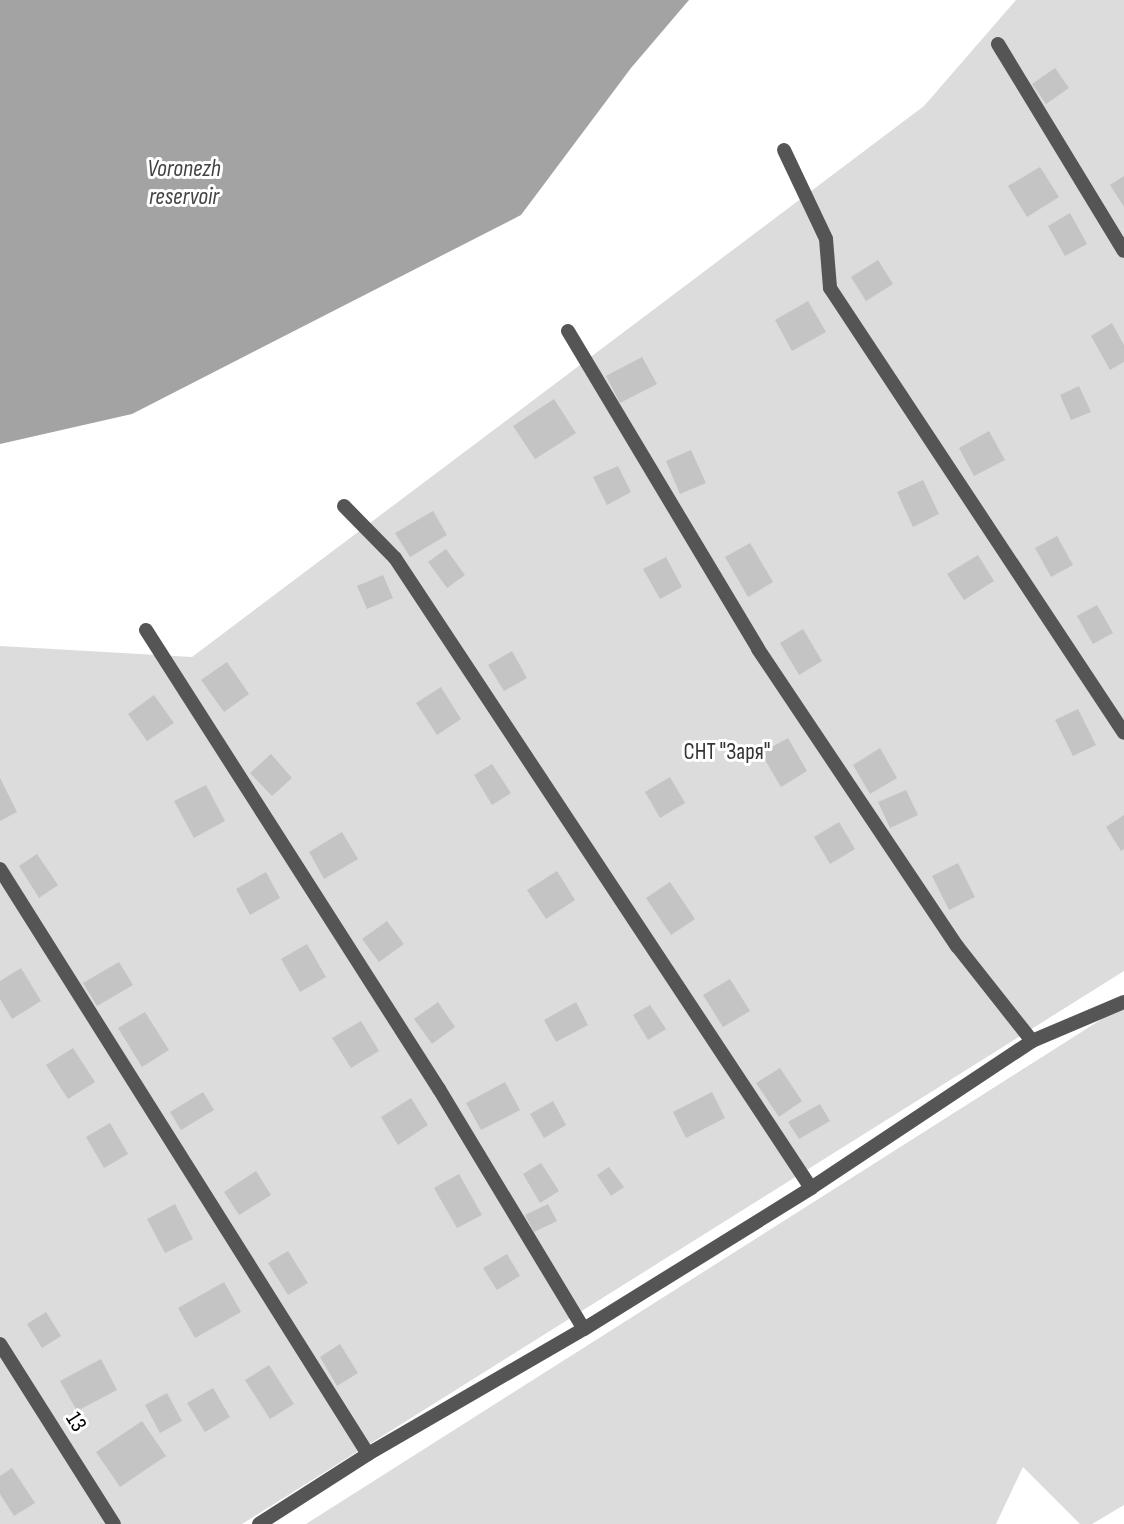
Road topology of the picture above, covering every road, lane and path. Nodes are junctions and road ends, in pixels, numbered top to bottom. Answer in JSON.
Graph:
{"nodes":[{"id":1,"x":998,"y":44,"type":"dead end"},
{"id":2,"x":784,"y":150,"type":"dead end"},
{"id":3,"x":1124,"y":251,"type":"edge"},
{"id":4,"x":568,"y":331,"type":"dead end"},
{"id":5,"x":345,"y":506,"type":"dead end"},
{"id":6,"x":146,"y":630,"type":"dead end"},
{"id":7,"x":1124,"y":733,"type":"edge"},
{"id":8,"x":0,"y":869,"type":"edge"},
{"id":9,"x":1124,"y":1002,"type":"edge"},
{"id":10,"x":1032,"y":1041,"type":"junction"},
{"id":11,"x":811,"y":1188,"type":"junction"},
{"id":12,"x":584,"y":1329,"type":"junction"},
{"id":13,"x":0,"y":1344,"type":"edge"},
{"id":14,"x":368,"y":1454,"type":"junction"},
{"id":15,"x":114,"y":1524,"type":"edge"},
{"id":16,"x":258,"y":1524,"type":"edge"}],
"edges":[{"from":1,"to":3,"type":"street"},
{"from":2,"to":7,"type":"street"},
{"from":4,"to":10,"type":"street"},
{"from":5,"to":11,"type":"street"},
{"from":6,"to":12,"type":"street"},
{"from":8,"to":14,"type":"street"},
{"from":9,"to":10,"type":"street"},
{"from":10,"to":11,"type":"street"},
{"from":11,"to":12,"type":"street"},
{"from":12,"to":14,"type":"street"},
{"from":13,"to":15,"type":"street","name":"13"},
{"from":14,"to":16,"type":"street"}]}
